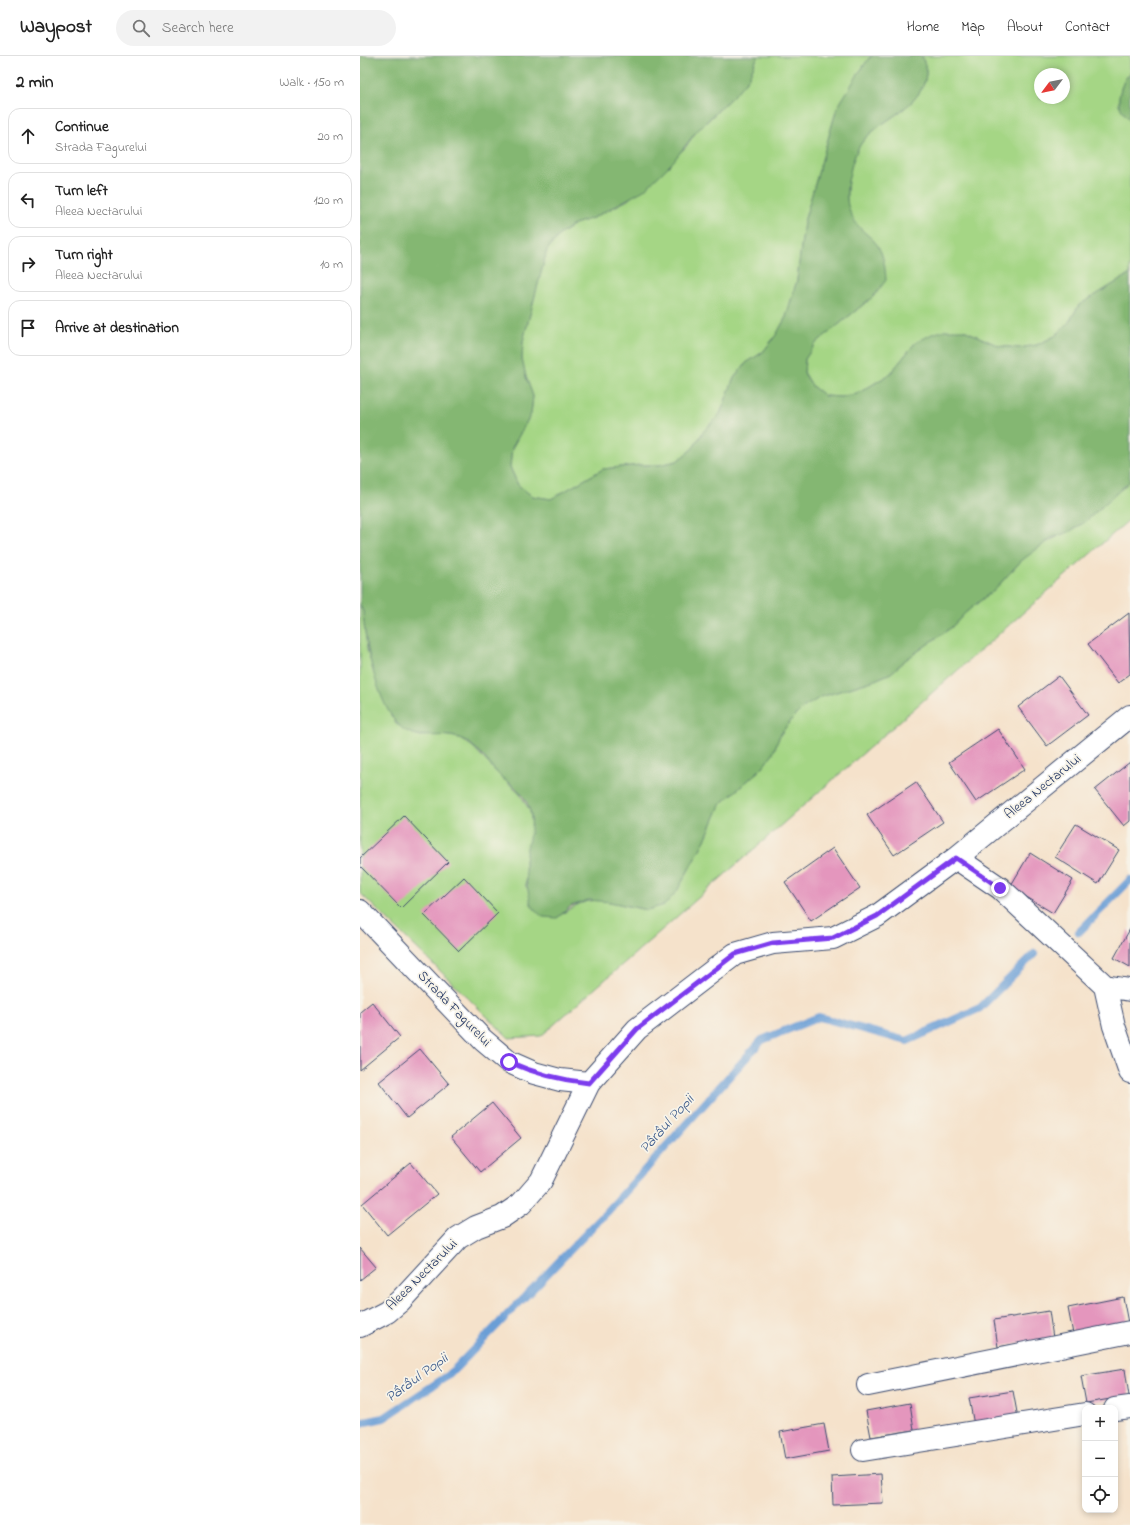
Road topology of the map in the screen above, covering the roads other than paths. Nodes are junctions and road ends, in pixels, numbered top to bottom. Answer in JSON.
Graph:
{"nodes":[{"id":1,"x":1130,"y":716,"type":"edge"},
{"id":2,"x":956,"y":858,"type":"junction"},
{"id":3,"x":360,"y":911,"type":"edge"},
{"id":4,"x":1105,"y":986,"type":"junction"},
{"id":5,"x":1130,"y":990,"type":"edge"},
{"id":6,"x":1130,"y":1072,"type":"edge"},
{"id":7,"x":589,"y":1083,"type":"junction"},
{"id":8,"x":360,"y":1326,"type":"edge"},
{"id":9,"x":1130,"y":1332,"type":"edge"},
{"id":10,"x":868,"y":1385,"type":"dead end"},
{"id":11,"x":1130,"y":1407,"type":"edge"},
{"id":12,"x":1118,"y":1409,"type":"edge"},
{"id":13,"x":1082,"y":1414,"type":"edge"},
{"id":14,"x":863,"y":1450,"type":"dead end"}],
"edges":[{"from":1,"to":2,"type":"street","name":"Aleea Nectarului"},
{"from":2,"to":4,"type":"street"},
{"from":2,"to":7,"type":"street","name":"Aleea Nectarului"},
{"from":3,"to":7,"type":"street","name":"Strada Fagurelui"},
{"from":4,"to":5,"type":"street"},
{"from":4,"to":6,"type":"street"},
{"from":7,"to":8,"type":"street","name":"Aleea Nectarului"},
{"from":9,"to":10,"type":"street"},
{"from":11,"to":12,"type":"street"},
{"from":13,"to":14,"type":"street"}]}
